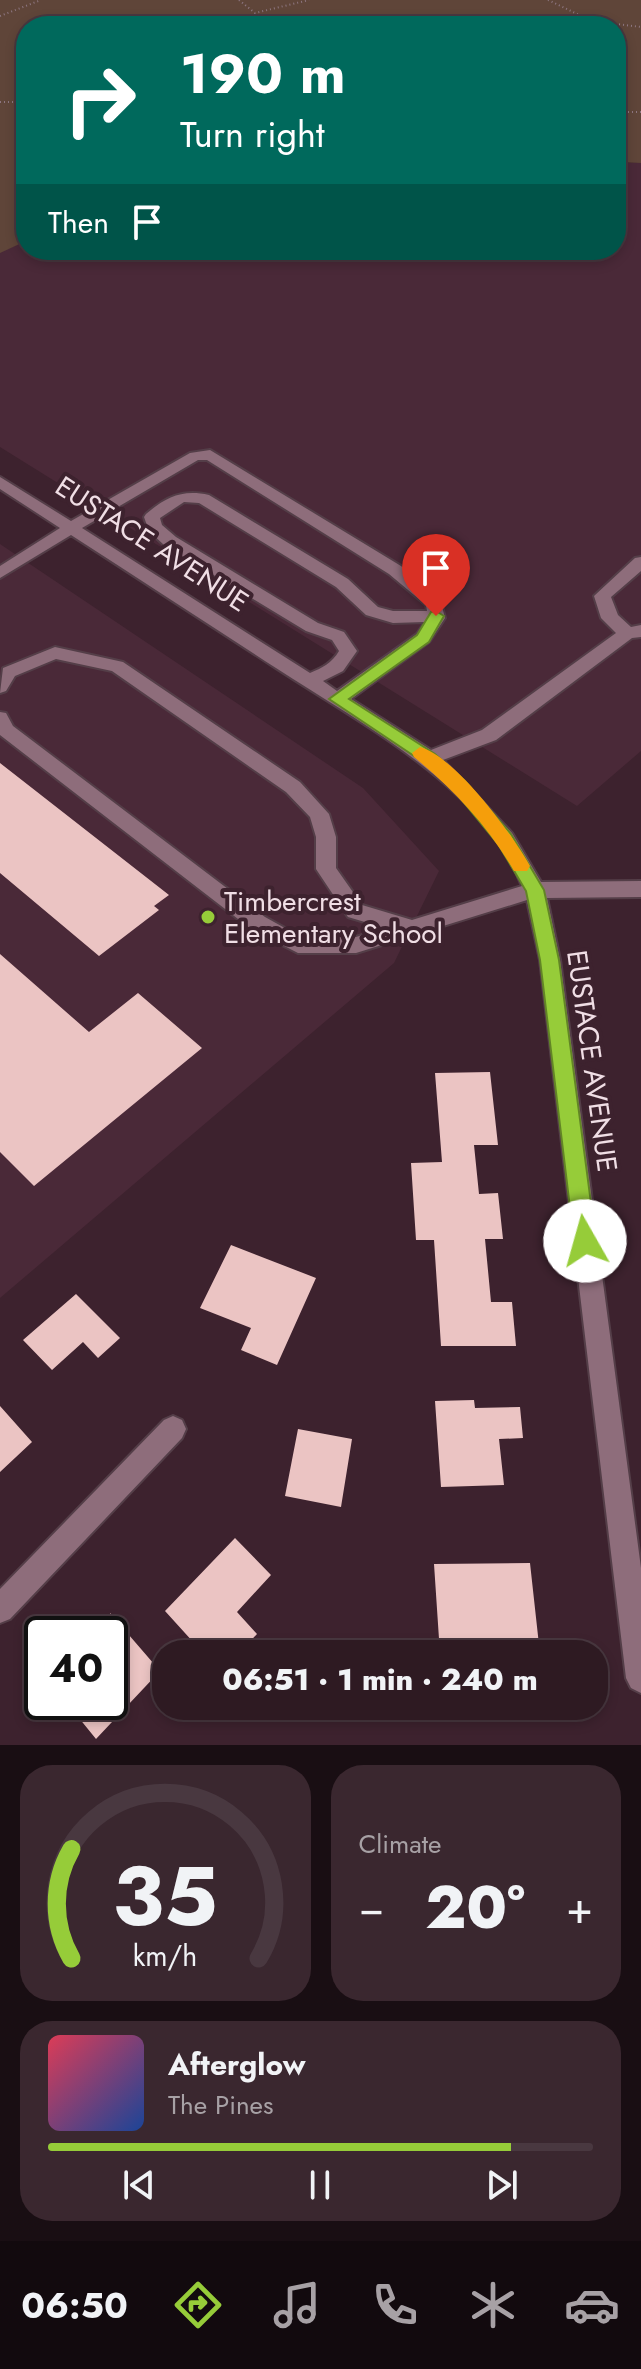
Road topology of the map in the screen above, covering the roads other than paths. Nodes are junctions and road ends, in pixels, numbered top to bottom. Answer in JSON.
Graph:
{"nodes":[{"id":1,"x":0,"y":482,"type":"edge"},
{"id":2,"x":73,"y":529,"type":"junction"},
{"id":3,"x":641,"y":562,"type":"edge"},
{"id":4,"x":0,"y":573,"type":"edge"},
{"id":5,"x":436,"y":616,"type":"junction"},
{"id":6,"x":634,"y":632,"type":"edge"},
{"id":7,"x":308,"y":680,"type":"junction"},
{"id":8,"x":0,"y":687,"type":"edge"},
{"id":9,"x":338,"y":699,"type":"junction"},
{"id":10,"x":0,"y":718,"type":"edge"},
{"id":11,"x":429,"y":758,"type":"junction"},
{"id":12,"x":641,"y":889,"type":"edge"},
{"id":13,"x":535,"y":890,"type":"junction"},
{"id":14,"x":409,"y":927,"type":"junction"},
{"id":15,"x":173,"y":1429,"type":"dead end"},
{"id":16,"x":0,"y":1609,"type":"edge"},
{"id":17,"x":641,"y":1678,"type":"edge"}],
"edges":[{"from":1,"to":2,"type":"street","name":"EUSTACE AVENUE"},
{"from":2,"to":4,"type":"street"},
{"from":2,"to":5,"type":"street"},
{"from":2,"to":7,"type":"street","name":"EUSTACE AVENUE"},
{"from":3,"to":6,"type":"street"},
{"from":5,"to":7,"type":"street"},
{"from":5,"to":9,"type":"street"},
{"from":6,"to":11,"type":"street"},
{"from":7,"to":9,"type":"street","name":"EUSTACE AVENUE"},
{"from":8,"to":14,"type":"street"},
{"from":9,"to":11,"type":"street","name":"EUSTACE AVENUE"},
{"from":10,"to":14,"type":"street"},
{"from":11,"to":13,"type":"street","name":"EUSTACE AVENUE"},
{"from":12,"to":13,"type":"street"},
{"from":13,"to":14,"type":"street"},
{"from":13,"to":17,"type":"street","name":"EUSTACE AVENUE"},
{"from":15,"to":16,"type":"street"}]}
